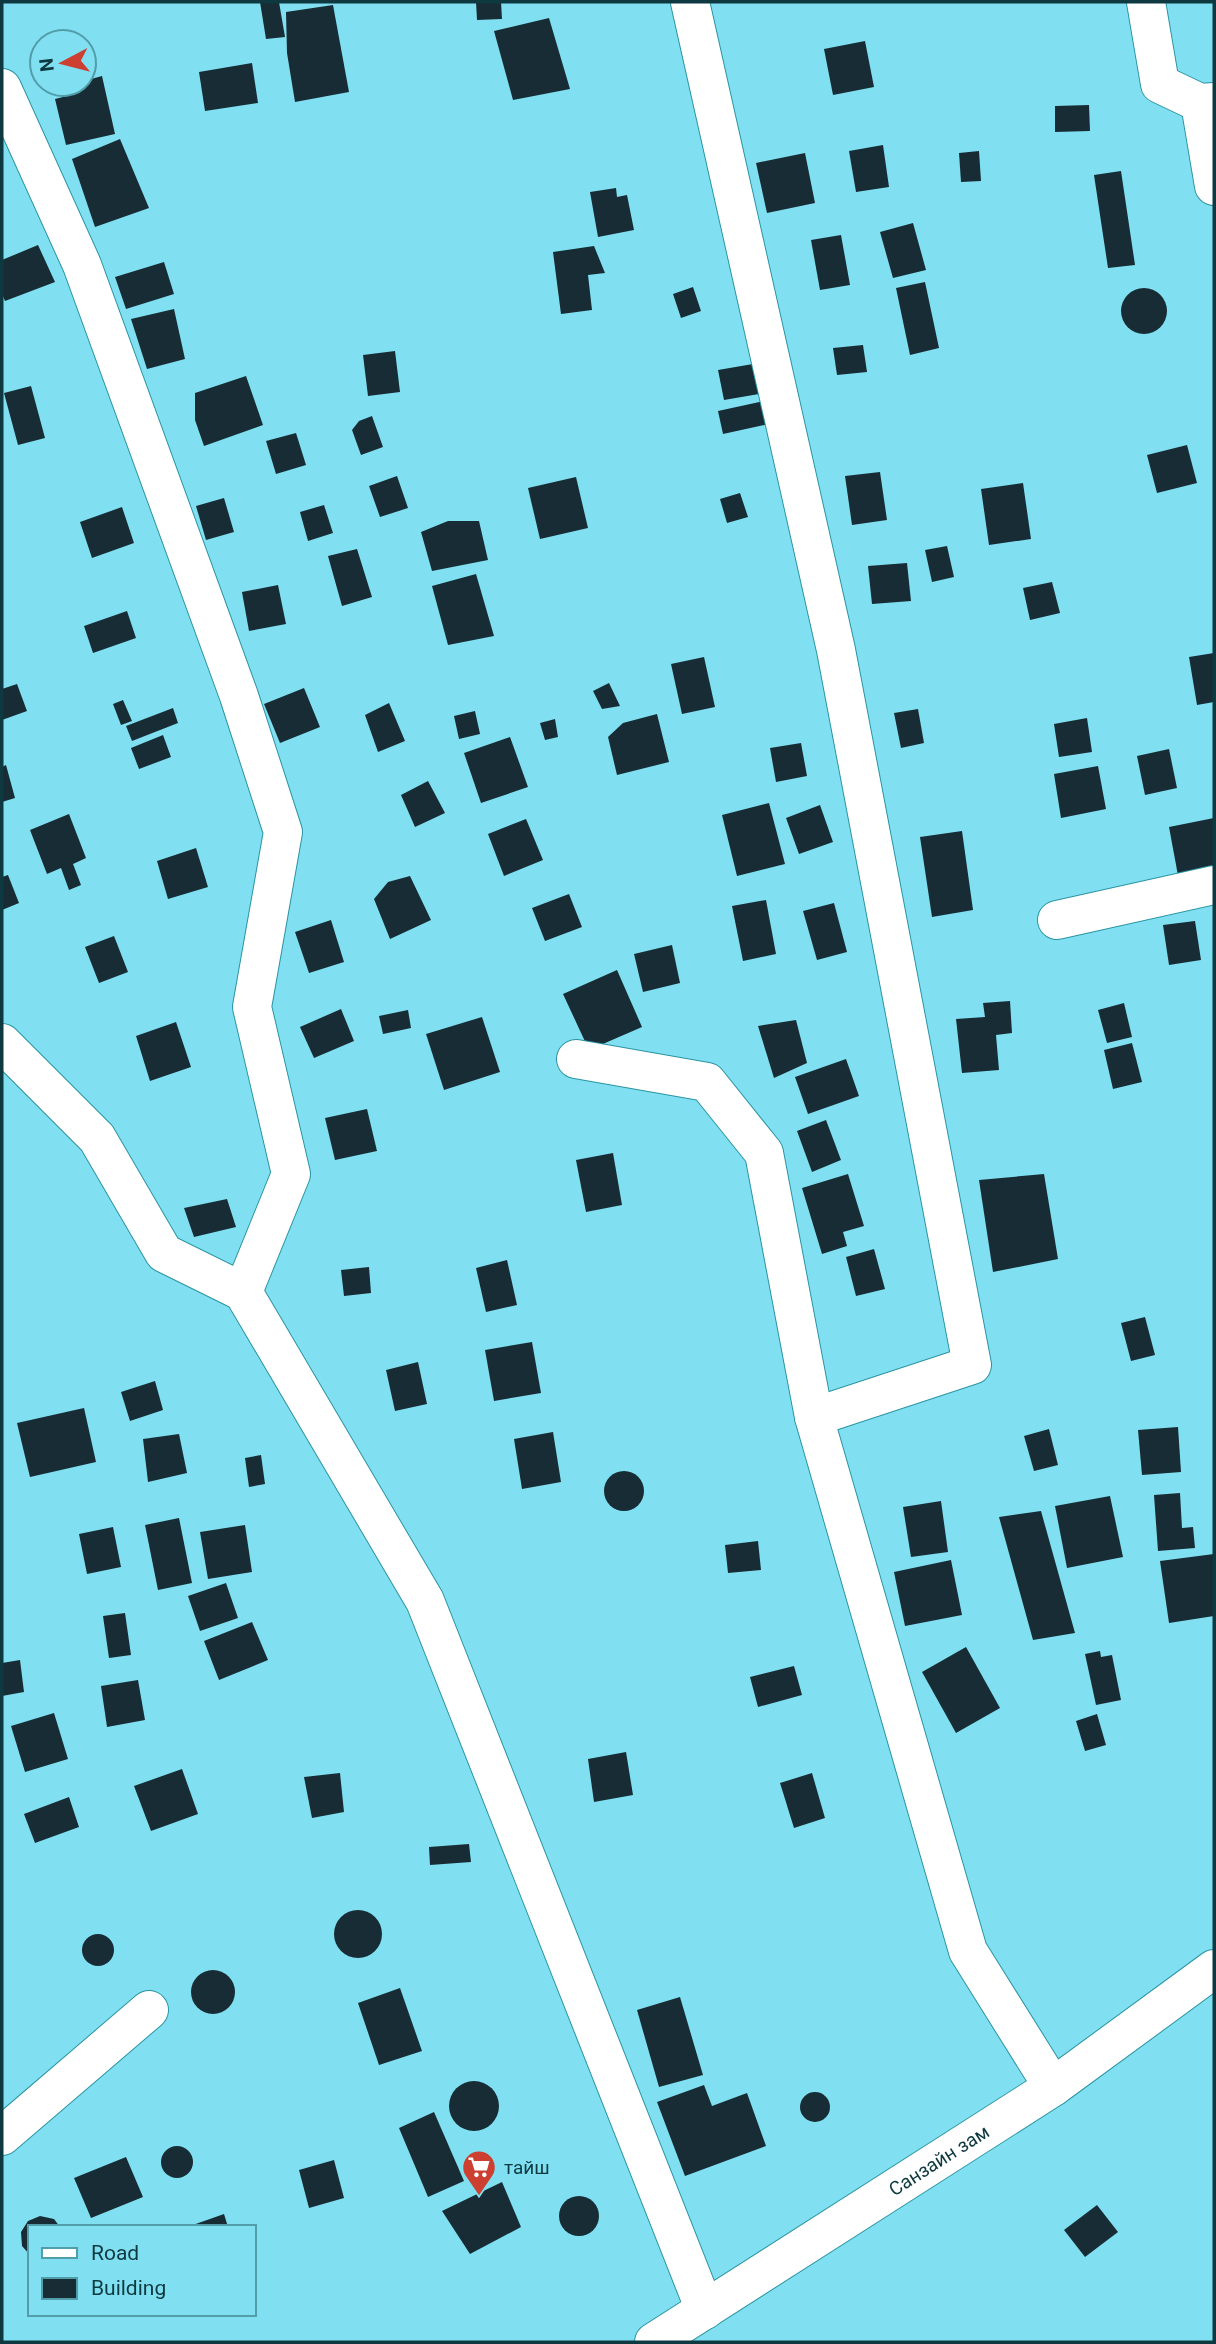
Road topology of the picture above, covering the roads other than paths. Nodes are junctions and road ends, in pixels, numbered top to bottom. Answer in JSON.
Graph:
{"nodes":[{"id":1,"x":690,"y":2,"type":"edge"},
{"id":2,"x":1146,"y":2,"type":"edge"},
{"id":3,"x":2,"y":88,"type":"edge"},
{"id":4,"x":1207,"y":103,"type":"edge"},
{"id":5,"x":1214,"y":186,"type":"edge"},
{"id":6,"x":1214,"y":885,"type":"edge"},
{"id":7,"x":1057,"y":920,"type":"dead end"},
{"id":8,"x":2,"y":1043,"type":"edge"},
{"id":9,"x":576,"y":1059,"type":"dead end"},
{"id":10,"x":243,"y":1292,"type":"junction"},
{"id":11,"x":814,"y":1417,"type":"junction"},
{"id":12,"x":1214,"y":1969,"type":"edge"},
{"id":13,"x":149,"y":2010,"type":"dead end"},
{"id":14,"x":1053,"y":2087,"type":"junction"},
{"id":15,"x":2,"y":2136,"type":"edge"},
{"id":16,"x":705,"y":2310,"type":"junction"},
{"id":17,"x":654,"y":2342,"type":"edge"}],
"edges":[{"from":1,"to":11,"type":"street"},
{"from":2,"to":4,"type":"street"},
{"from":3,"to":10,"type":"street"},
{"from":4,"to":5,"type":"street"},
{"from":6,"to":7,"type":"street"},
{"from":8,"to":10,"type":"street"},
{"from":9,"to":11,"type":"street"},
{"from":10,"to":16,"type":"street"},
{"from":11,"to":14,"type":"street"},
{"from":12,"to":14,"type":"street","name":"Санзайн зам"},
{"from":13,"to":15,"type":"street"},
{"from":14,"to":16,"type":"street","name":"Санзайн зам"},
{"from":16,"to":17,"type":"street","name":"Санзайн зам"}]}
